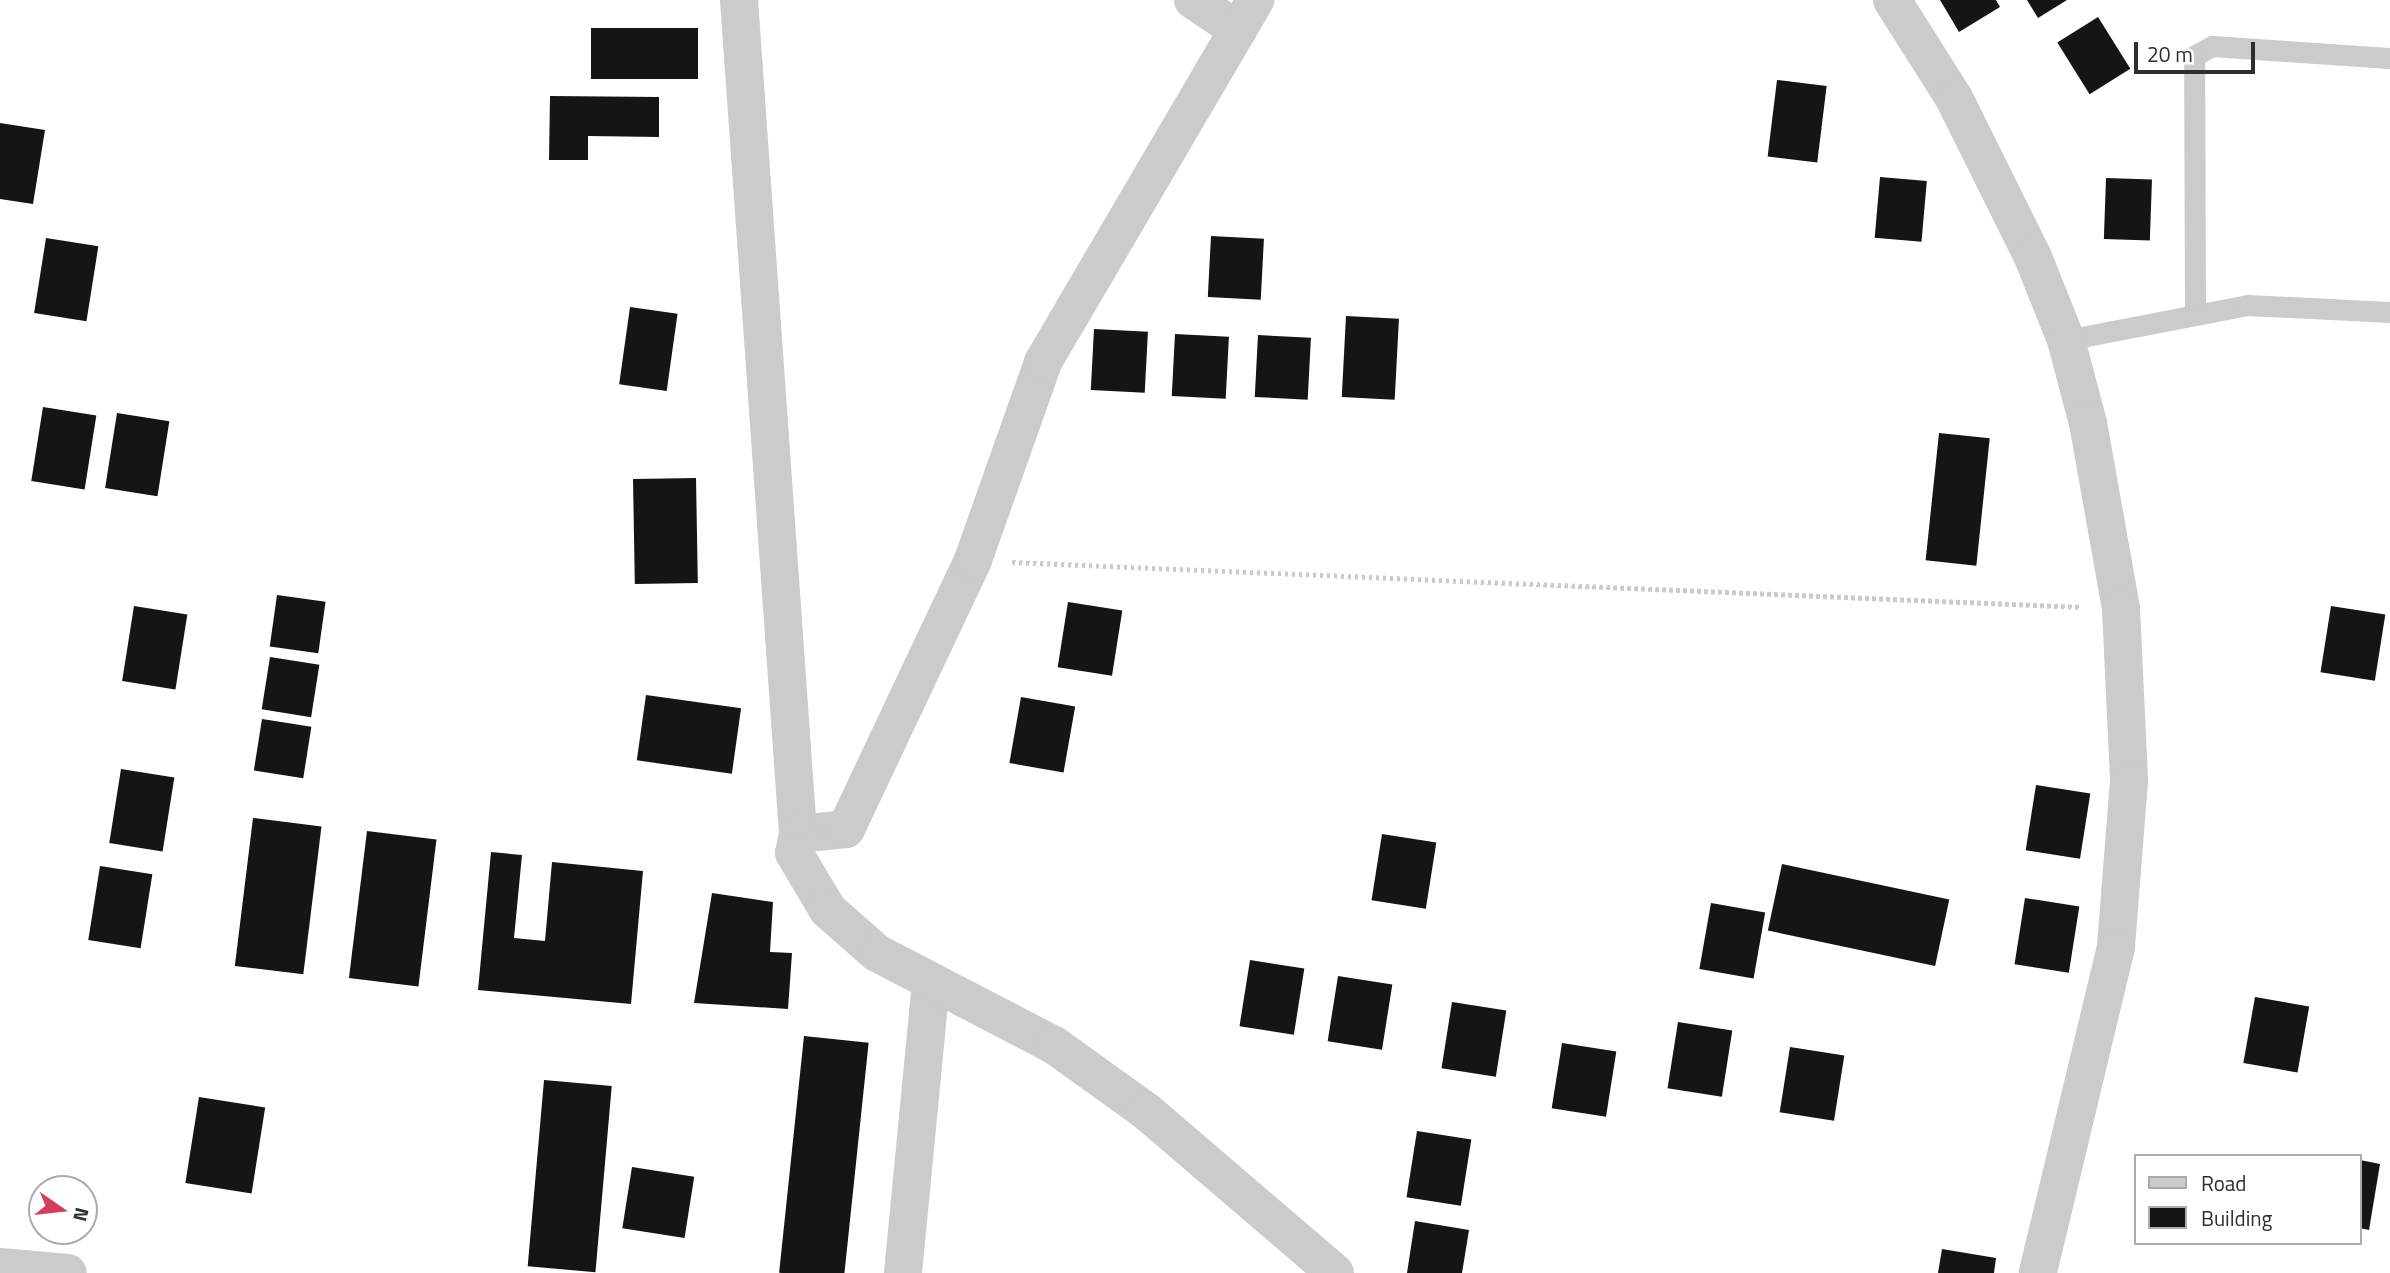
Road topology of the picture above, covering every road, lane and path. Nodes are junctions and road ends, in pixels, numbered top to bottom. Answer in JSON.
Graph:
{"nodes":[{"id":1,"x":739,"y":0,"type":"edge"},
{"id":2,"x":1193,"y":0,"type":"edge"},
{"id":3,"x":1892,"y":0,"type":"edge"},
{"id":4,"x":1247,"y":15,"type":"edge"},
{"id":5,"x":2390,"y":58,"type":"edge"},
{"id":6,"x":2195,"y":312,"type":"junction"},
{"id":7,"x":2390,"y":312,"type":"edge"},
{"id":8,"x":2066,"y":340,"type":"junction"},
{"id":9,"x":973,"y":560,"type":"junction"},
{"id":10,"x":2122,"y":609,"type":"junction"},
{"id":11,"x":798,"y":834,"type":"junction"},
{"id":12,"x":931,"y":981,"type":"junction"},
{"id":13,"x":0,"y":1267,"type":"edge"},
{"id":14,"x":68,"y":1273,"type":"edge"},
{"id":15,"x":904,"y":1273,"type":"edge"},
{"id":16,"x":1335,"y":1273,"type":"edge"},
{"id":17,"x":2038,"y":1273,"type":"edge"}],
"edges":[{"from":1,"to":11,"type":"street"},
{"from":2,"to":4,"type":"street"},
{"from":3,"to":8,"type":"street"},
{"from":4,"to":9,"type":"street"},
{"from":5,"to":6,"type":"lane"},
{"from":6,"to":7,"type":"lane"},
{"from":6,"to":8,"type":"lane"},
{"from":8,"to":10,"type":"street"},
{"from":9,"to":10,"type":"path"},
{"from":9,"to":11,"type":"street"},
{"from":10,"to":17,"type":"street"},
{"from":11,"to":12,"type":"street"},
{"from":12,"to":15,"type":"street"},
{"from":12,"to":16,"type":"street"},
{"from":13,"to":14,"type":"street"}]}
